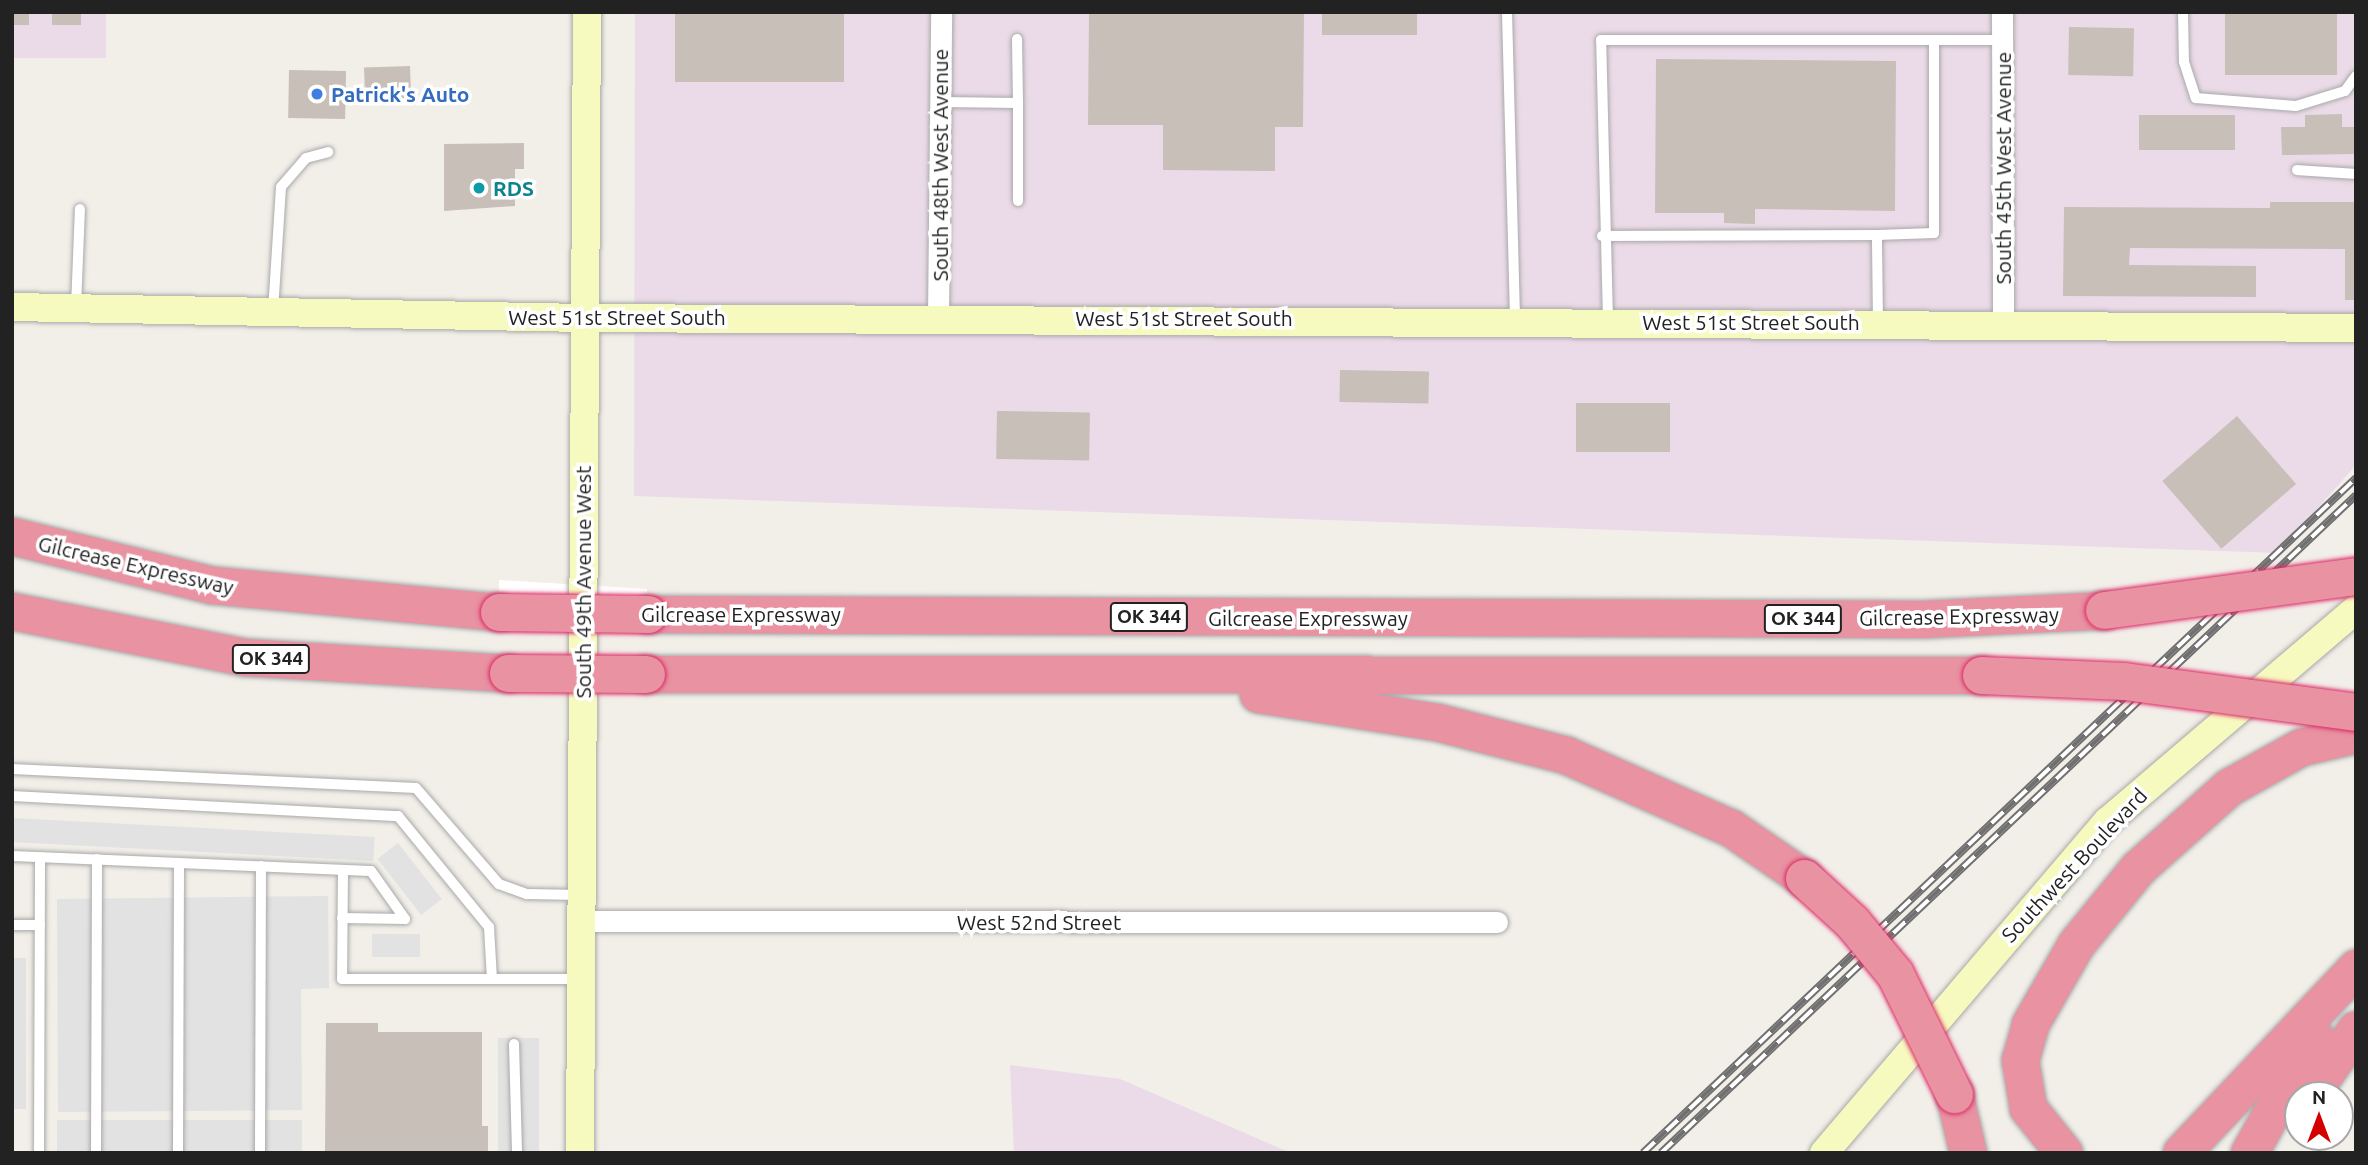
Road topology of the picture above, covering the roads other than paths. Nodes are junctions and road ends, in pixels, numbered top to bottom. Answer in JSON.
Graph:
{"nodes":[{"id":1,"x":587,"y":12,"type":"edge"},
{"id":2,"x":941,"y":12,"type":"edge"},
{"id":3,"x":1507,"y":12,"type":"edge"},
{"id":4,"x":2002,"y":12,"type":"edge"},
{"id":5,"x":2183,"y":12,"type":"edge"},
{"id":6,"x":1017,"y":39,"type":"dead end"},
{"id":7,"x":1934,"y":40,"type":"junction"},
{"id":8,"x":2002,"y":40,"type":"junction"},
{"id":9,"x":2356,"y":76,"type":"edge"},
{"id":10,"x":940,"y":102,"type":"junction"},
{"id":11,"x":1018,"y":103,"type":"junction"},
{"id":12,"x":328,"y":152,"type":"dead end"},
{"id":13,"x":2297,"y":170,"type":"dead end"},
{"id":14,"x":2356,"y":174,"type":"edge"},
{"id":15,"x":1018,"y":201,"type":"dead end"},
{"id":16,"x":80,"y":209,"type":"dead end"},
{"id":17,"x":1877,"y":235,"type":"junction"},
{"id":18,"x":1602,"y":236,"type":"junction"},
{"id":19,"x":12,"y":307,"type":"edge"},
{"id":20,"x":76,"y":307,"type":"junction"},
{"id":21,"x":274,"y":311,"type":"junction"},
{"id":22,"x":939,"y":317,"type":"junction"},
{"id":23,"x":585,"y":318,"type":"junction"},
{"id":24,"x":1515,"y":321,"type":"junction"},
{"id":25,"x":1608,"y":321,"type":"junction"},
{"id":26,"x":1878,"y":323,"type":"junction"},
{"id":27,"x":2003,"y":324,"type":"junction"},
{"id":28,"x":2356,"y":328,"type":"edge"},
{"id":29,"x":12,"y":536,"type":"edge"},
{"id":30,"x":2356,"y":576,"type":"edge"},
{"id":31,"x":2356,"y":609,"type":"edge"},
{"id":32,"x":12,"y":611,"type":"edge"},
{"id":33,"x":1131,"y":675,"type":"junction"},
{"id":34,"x":2356,"y":712,"type":"edge"},
{"id":35,"x":2356,"y":734,"type":"edge"},
{"id":36,"x":12,"y":769,"type":"edge"},
{"id":37,"x":12,"y":796,"type":"edge"},
{"id":38,"x":12,"y":856,"type":"edge"},
{"id":39,"x":40,"y":857,"type":"junction"},
{"id":40,"x":97,"y":859,"type":"junction"},
{"id":41,"x":179,"y":863,"type":"junction"},
{"id":42,"x":261,"y":866,"type":"junction"},
{"id":43,"x":343,"y":870,"type":"junction"},
{"id":44,"x":581,"y":908,"type":"junction"},
{"id":45,"x":342,"y":918,"type":"junction"},
{"id":46,"x":1497,"y":922,"type":"dead end"},
{"id":47,"x":12,"y":925,"type":"edge"},
{"id":48,"x":40,"y":925,"type":"junction"},
{"id":49,"x":2350,"y":976,"type":"edge"},
{"id":50,"x":492,"y":979,"type":"junction"},
{"id":51,"x":581,"y":979,"type":"junction"},
{"id":52,"x":2356,"y":1029,"type":"edge"},
{"id":53,"x":514,"y":1044,"type":"dead end"},
{"id":54,"x":2320,"y":1081,"type":"edge"},
{"id":55,"x":2284,"y":1134,"type":"edge"},
{"id":56,"x":1826,"y":1152,"type":"edge"},
{"id":57,"x":39,"y":1153,"type":"edge"},
{"id":58,"x":96,"y":1153,"type":"edge"},
{"id":59,"x":178,"y":1153,"type":"edge"},
{"id":60,"x":260,"y":1153,"type":"edge"},
{"id":61,"x":517,"y":1153,"type":"edge"},
{"id":62,"x":580,"y":1153,"type":"edge"},
{"id":63,"x":1968,"y":1153,"type":"edge"},
{"id":64,"x":2064,"y":1153,"type":"edge"},
{"id":65,"x":2181,"y":1153,"type":"edge"},
{"id":66,"x":2249,"y":1153,"type":"edge"},
{"id":67,"x":2271,"y":1153,"type":"edge"}],
"edges":[{"from":1,"to":23,"type":"street","name":"South 49th Avenue West"},
{"from":2,"to":10,"type":"street","name":"South 48th West Avenue"},
{"from":3,"to":24,"type":"lane"},
{"from":4,"to":8,"type":"street","name":"South 45th West Avenue"},
{"from":5,"to":9,"type":"lane"},
{"from":6,"to":11,"type":"lane"},
{"from":7,"to":8,"type":"lane"},
{"from":7,"to":17,"type":"lane"},
{"from":7,"to":18,"type":"lane"},
{"from":8,"to":27,"type":"street","name":"South 45th West Avenue"},
{"from":10,"to":11,"type":"lane"},
{"from":10,"to":22,"type":"street","name":"South 48th West Avenue"},
{"from":11,"to":15,"type":"lane"},
{"from":12,"to":21,"type":"lane"},
{"from":13,"to":14,"type":"lane"},
{"from":16,"to":20,"type":"lane"},
{"from":17,"to":18,"type":"lane"},
{"from":17,"to":26,"type":"lane"},
{"from":18,"to":25,"type":"lane"},
{"from":19,"to":20,"type":"street","name":"West 51st Street South"},
{"from":20,"to":21,"type":"street","name":"West 51st Street South"},
{"from":21,"to":23,"type":"street","name":"West 51st Street South"},
{"from":22,"to":23,"type":"street","name":"West 51st Street South"},
{"from":22,"to":24,"type":"street","name":"West 51st Street South"},
{"from":23,"to":44,"type":"street","name":"South 49th Avenue West"},
{"from":24,"to":25,"type":"street","name":"West 51st Street South"},
{"from":25,"to":26,"type":"street","name":"West 51st Street South"},
{"from":26,"to":27,"type":"street","name":"West 51st Street South"},
{"from":27,"to":28,"type":"street","name":"West 51st Street South"},
{"from":29,"to":30,"type":"highway","name":"Gilcrease Expressway","number":"OK 344","bridge":true},
{"from":31,"to":56,"type":"street","name":"Southwest Boulevard"},
{"from":32,"to":33,"type":"highway","number":"OK 344","bridge":true},
{"from":33,"to":34,"type":"highway","number":"OK 344","bridge":true},
{"from":33,"to":63,"type":"highway","bridge":true},
{"from":35,"to":64,"type":"highway"},
{"from":36,"to":44,"type":"lane"},
{"from":37,"to":50,"type":"lane"},
{"from":38,"to":39,"type":"lane"},
{"from":39,"to":40,"type":"lane"},
{"from":39,"to":48,"type":"lane"},
{"from":40,"to":41,"type":"lane"},
{"from":40,"to":58,"type":"lane"},
{"from":41,"to":42,"type":"lane"},
{"from":41,"to":59,"type":"lane"},
{"from":42,"to":43,"type":"lane"},
{"from":42,"to":60,"type":"lane"},
{"from":43,"to":45,"type":"lane"},
{"from":43,"to":45,"type":"lane"},
{"from":44,"to":46,"type":"street","name":"West 52nd Street"},
{"from":44,"to":51,"type":"street","name":"South 49th Avenue West"},
{"from":45,"to":50,"type":"lane"},
{"from":47,"to":48,"type":"lane"},
{"from":48,"to":57,"type":"lane"},
{"from":49,"to":65,"type":"highway"},
{"from":49,"to":66,"type":"highway"},
{"from":50,"to":51,"type":"lane"},
{"from":51,"to":62,"type":"street","name":"South 49th Avenue West"},
{"from":52,"to":54,"type":"highway"},
{"from":53,"to":61,"type":"lane"},
{"from":55,"to":67,"type":"highway"}]}
